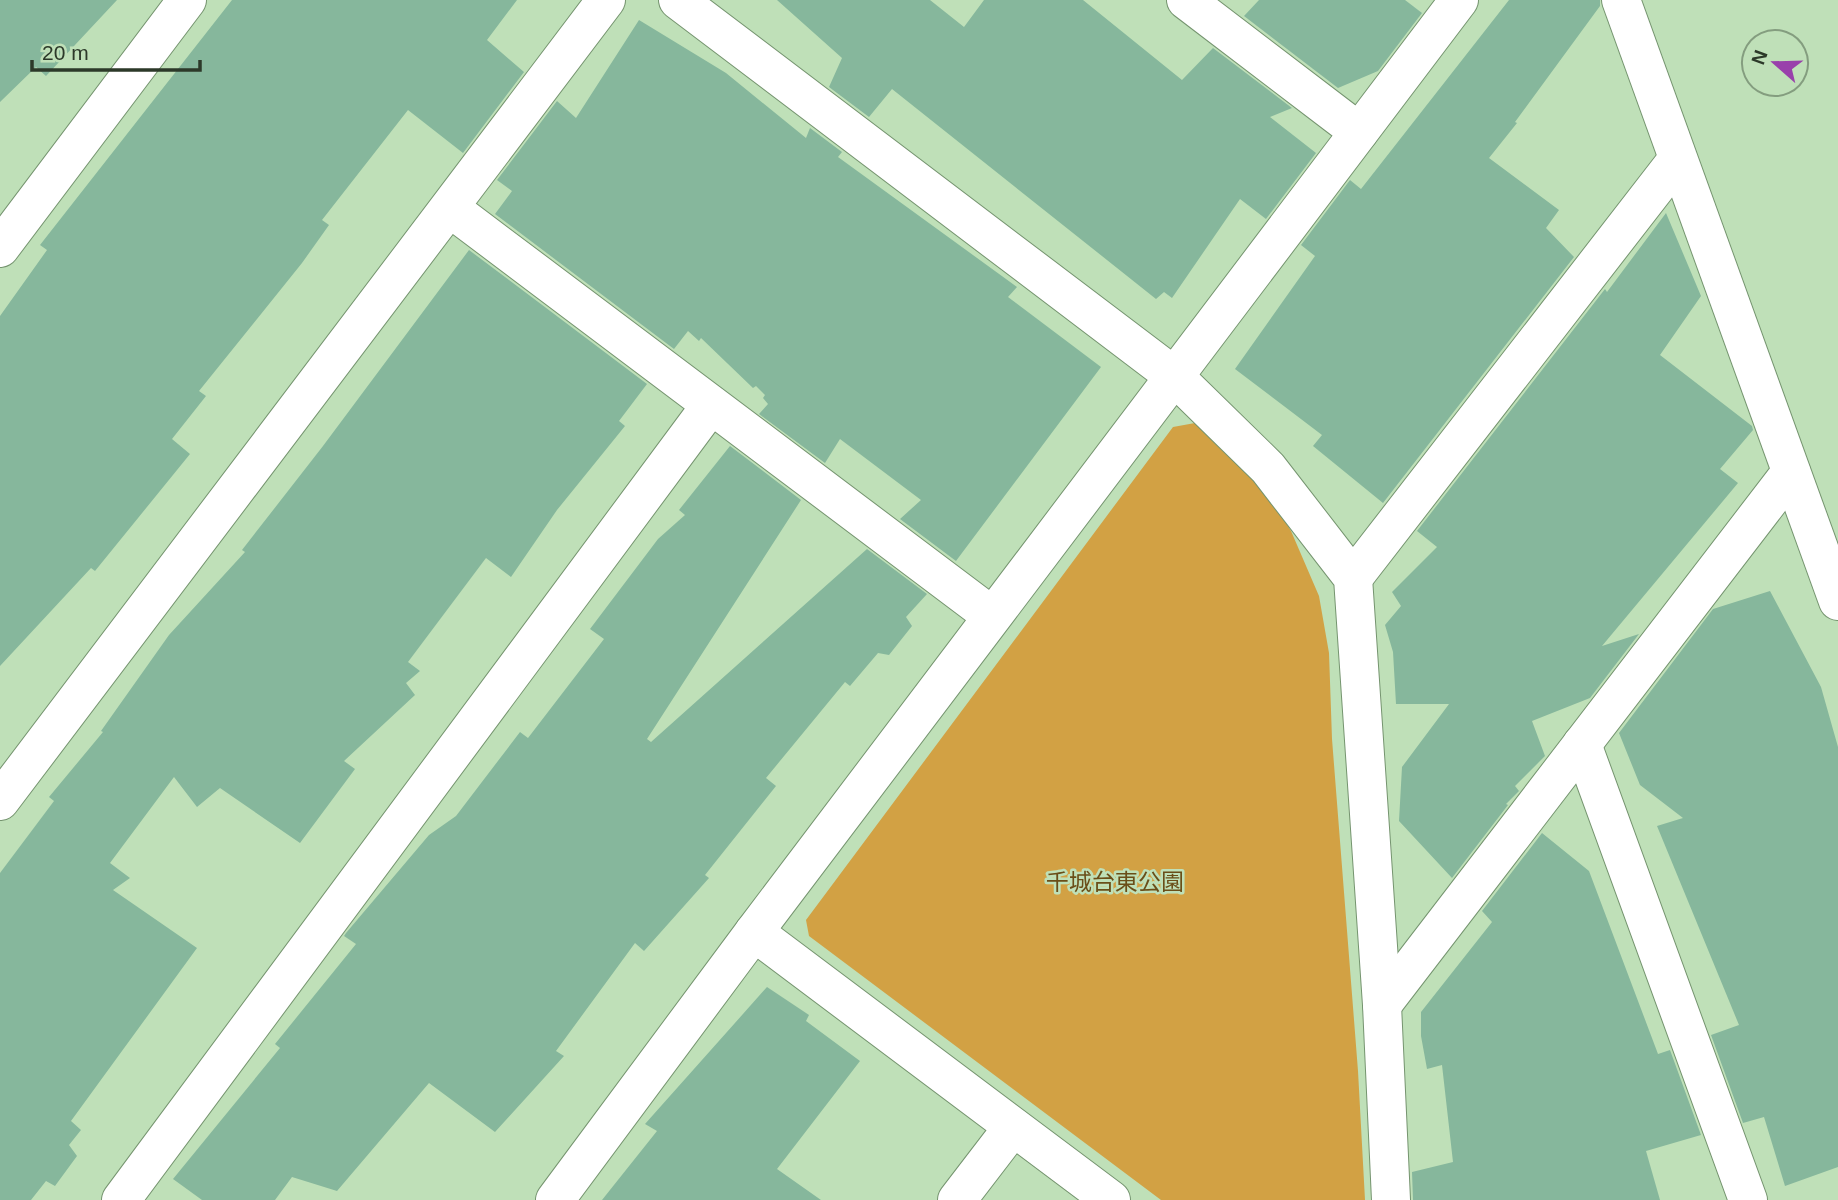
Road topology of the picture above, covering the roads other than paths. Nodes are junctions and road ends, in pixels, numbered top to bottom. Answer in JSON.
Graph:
{"nodes":[{"id":1,"x":187,"y":0,"type":"edge"},
{"id":2,"x":606,"y":0,"type":"edge"},
{"id":3,"x":678,"y":0,"type":"edge"},
{"id":4,"x":1186,"y":0,"type":"edge"},
{"id":5,"x":1459,"y":0,"type":"edge"},
{"id":6,"x":1621,"y":0,"type":"edge"},
{"id":7,"x":1359,"y":132,"type":"junction"},
{"id":8,"x":1677,"y":160,"type":"junction"},
{"id":9,"x":450,"y":208,"type":"junction"},
{"id":10,"x":0,"y":248,"type":"edge"},
{"id":11,"x":1174,"y":376,"type":"junction"},
{"id":12,"x":711,"y":405,"type":"junction"},
{"id":13,"x":1791,"y":472,"type":"junction"},
{"id":14,"x":1353,"y":578,"type":"junction"},
{"id":15,"x":1838,"y":601,"type":"edge"},
{"id":16,"x":992,"y":616,"type":"junction"},
{"id":17,"x":1583,"y":744,"type":"junction"},
{"id":18,"x":0,"y":801,"type":"edge"},
{"id":19,"x":754,"y":932,"type":"junction"},
{"id":20,"x":1382,"y":1005,"type":"junction"},
{"id":21,"x":1013,"y":1127,"type":"junction"},
{"id":22,"x":121,"y":1200,"type":"edge"},
{"id":23,"x":555,"y":1200,"type":"edge"},
{"id":24,"x":957,"y":1200,"type":"edge"},
{"id":25,"x":1111,"y":1200,"type":"edge"},
{"id":26,"x":1391,"y":1200,"type":"edge"},
{"id":27,"x":1748,"y":1200,"type":"edge"}],
"edges":[{"from":1,"to":10,"type":"street"},
{"from":2,"to":9,"type":"street"},
{"from":3,"to":11,"type":"street"},
{"from":4,"to":7,"type":"street"},
{"from":5,"to":7,"type":"street"},
{"from":6,"to":8,"type":"street"},
{"from":7,"to":11,"type":"street"},
{"from":8,"to":13,"type":"street"},
{"from":8,"to":14,"type":"street"},
{"from":9,"to":12,"type":"street"},
{"from":9,"to":18,"type":"street"},
{"from":11,"to":14,"type":"street"},
{"from":11,"to":16,"type":"street"},
{"from":12,"to":16,"type":"street"},
{"from":12,"to":22,"type":"street"},
{"from":13,"to":15,"type":"street"},
{"from":13,"to":17,"type":"street"},
{"from":14,"to":20,"type":"street"},
{"from":16,"to":19,"type":"street"},
{"from":17,"to":20,"type":"street"},
{"from":17,"to":27,"type":"street"},
{"from":19,"to":21,"type":"street"},
{"from":19,"to":23,"type":"street"},
{"from":20,"to":26,"type":"street"},
{"from":21,"to":24,"type":"street"},
{"from":21,"to":25,"type":"street"}]}
